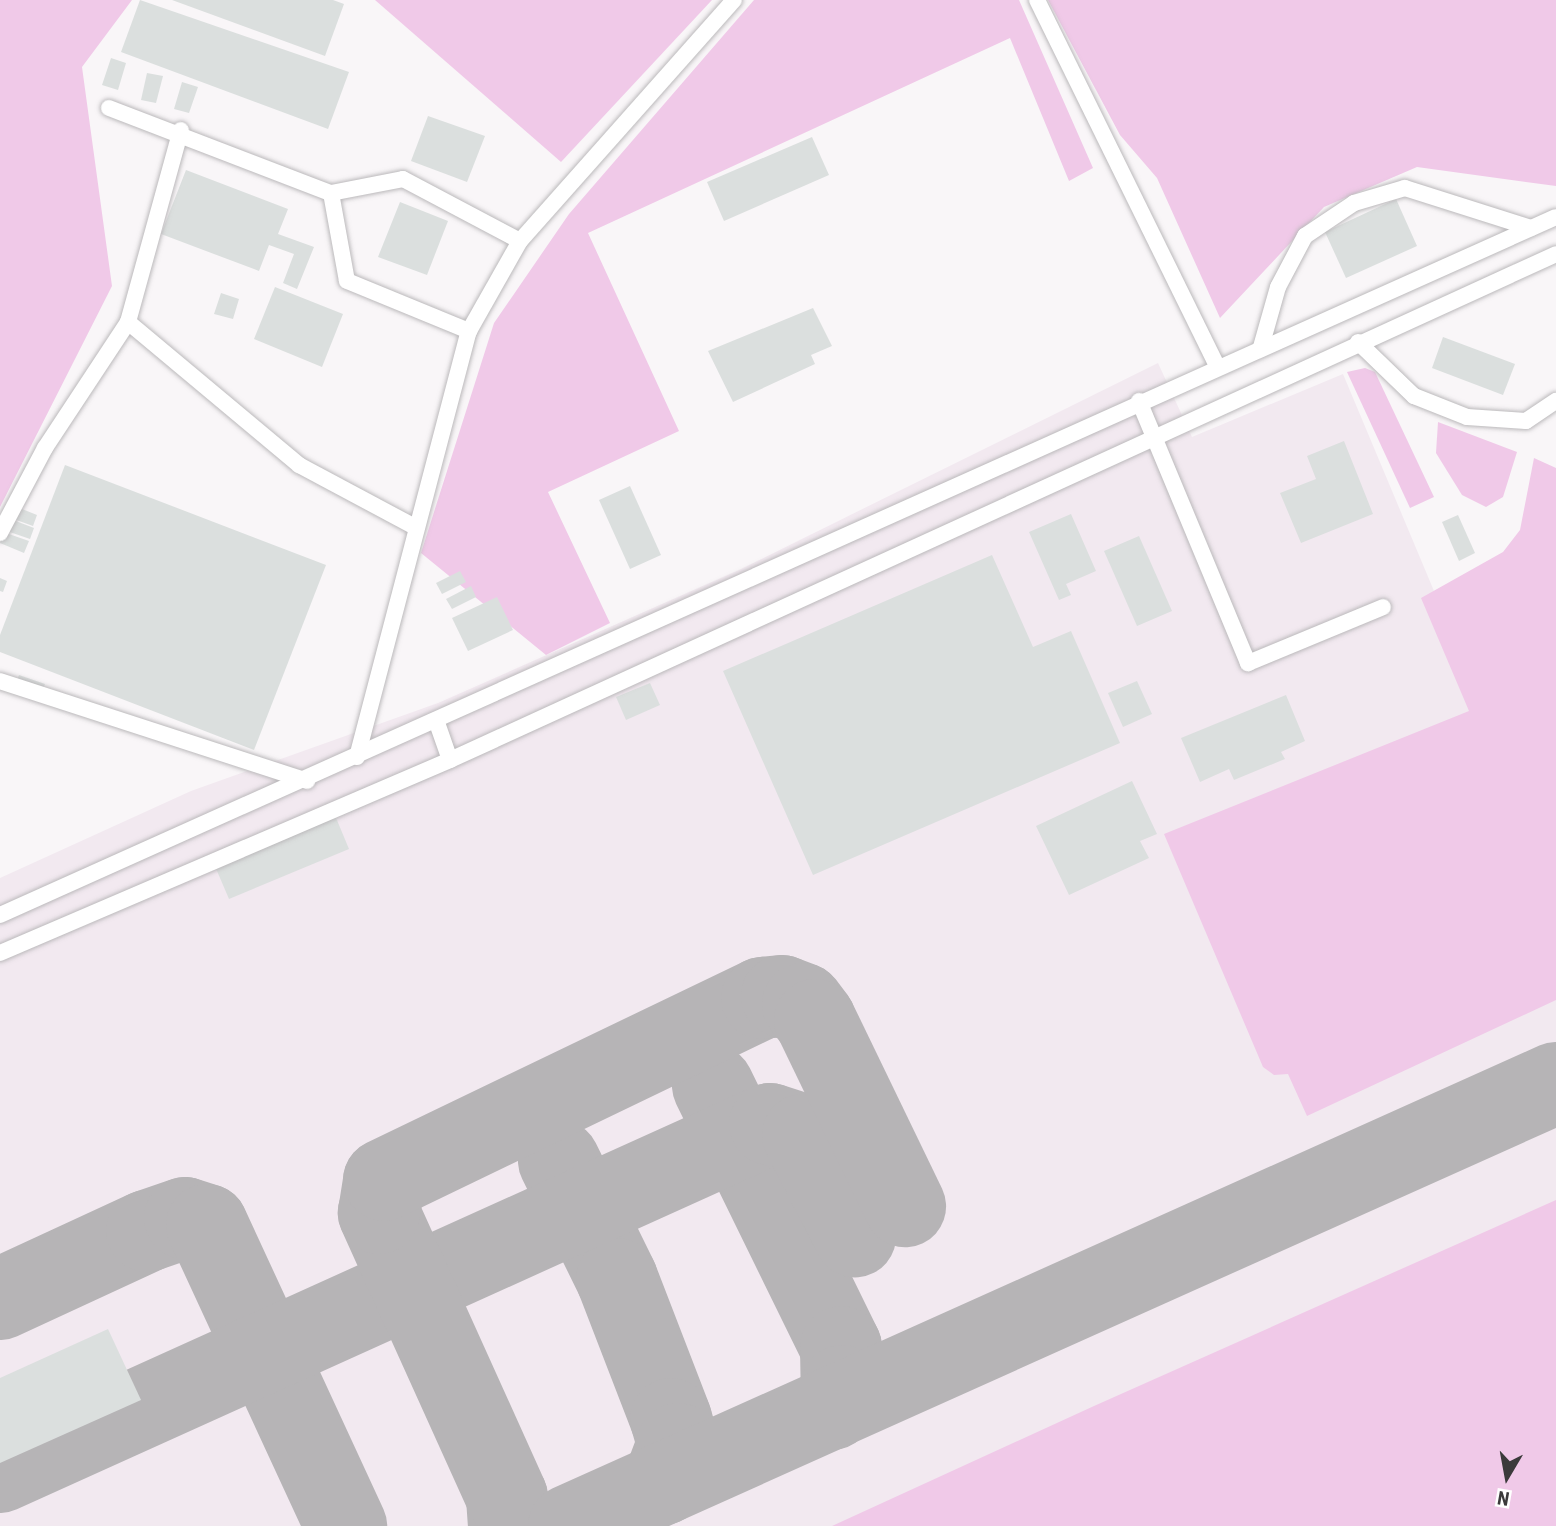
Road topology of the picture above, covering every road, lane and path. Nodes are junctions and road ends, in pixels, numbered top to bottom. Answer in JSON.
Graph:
{"nodes":[{"id":1,"x":734,"y":0,"type":"edge"},
{"id":2,"x":1037,"y":0,"type":"edge"},
{"id":3,"x":109,"y":107,"type":"dead end"},
{"id":4,"x":181,"y":130,"type":"junction"},
{"id":5,"x":331,"y":193,"type":"junction"},
{"id":6,"x":1556,"y":217,"type":"edge"},
{"id":7,"x":1531,"y":228,"type":"junction"},
{"id":8,"x":520,"y":242,"type":"junction"},
{"id":9,"x":1556,"y":254,"type":"edge"},
{"id":10,"x":128,"y":322,"type":"junction"},
{"id":11,"x":469,"y":331,"type":"junction"},
{"id":12,"x":1358,"y":342,"type":"junction"},
{"id":13,"x":1261,"y":347,"type":"junction"},
{"id":14,"x":1217,"y":366,"type":"junction"},
{"id":15,"x":1139,"y":401,"type":"junction"},
{"id":16,"x":1556,"y":401,"type":"edge"},
{"id":17,"x":1153,"y":436,"type":"junction"},
{"id":18,"x":415,"y":527,"type":"junction"},
{"id":19,"x":0,"y":533,"type":"edge"},
{"id":20,"x":1383,"y":607,"type":"dead end"},
{"id":21,"x":0,"y":681,"type":"edge"},
{"id":22,"x":436,"y":720,"type":"junction"},
{"id":23,"x":357,"y":757,"type":"junction"},
{"id":24,"x":450,"y":760,"type":"junction"},
{"id":25,"x":307,"y":781,"type":"junction"},
{"id":26,"x":0,"y":915,"type":"edge"},
{"id":27,"x":0,"y":953,"type":"edge"}],
"edges":[{"from":1,"to":8,"type":"lane"},
{"from":2,"to":14,"type":"lane"},
{"from":3,"to":4,"type":"lane"},
{"from":4,"to":5,"type":"lane"},
{"from":4,"to":10,"type":"lane"},
{"from":5,"to":8,"type":"lane"},
{"from":5,"to":11,"type":"lane"},
{"from":6,"to":7,"type":"lane"},
{"from":7,"to":13,"type":"lane"},
{"from":7,"to":13,"type":"lane"},
{"from":8,"to":11,"type":"lane"},
{"from":9,"to":12,"type":"lane"},
{"from":10,"to":18,"type":"lane"},
{"from":10,"to":19,"type":"lane"},
{"from":11,"to":18,"type":"lane"},
{"from":12,"to":16,"type":"lane"},
{"from":12,"to":17,"type":"lane"},
{"from":13,"to":14,"type":"lane"},
{"from":14,"to":15,"type":"lane"},
{"from":15,"to":17,"type":"lane"},
{"from":15,"to":22,"type":"lane"},
{"from":17,"to":20,"type":"lane"},
{"from":17,"to":24,"type":"lane"},
{"from":18,"to":23,"type":"lane"},
{"from":21,"to":25,"type":"lane"},
{"from":22,"to":23,"type":"lane"},
{"from":22,"to":24,"type":"lane"},
{"from":23,"to":25,"type":"lane"},
{"from":24,"to":27,"type":"lane"},
{"from":25,"to":26,"type":"lane"}]}
